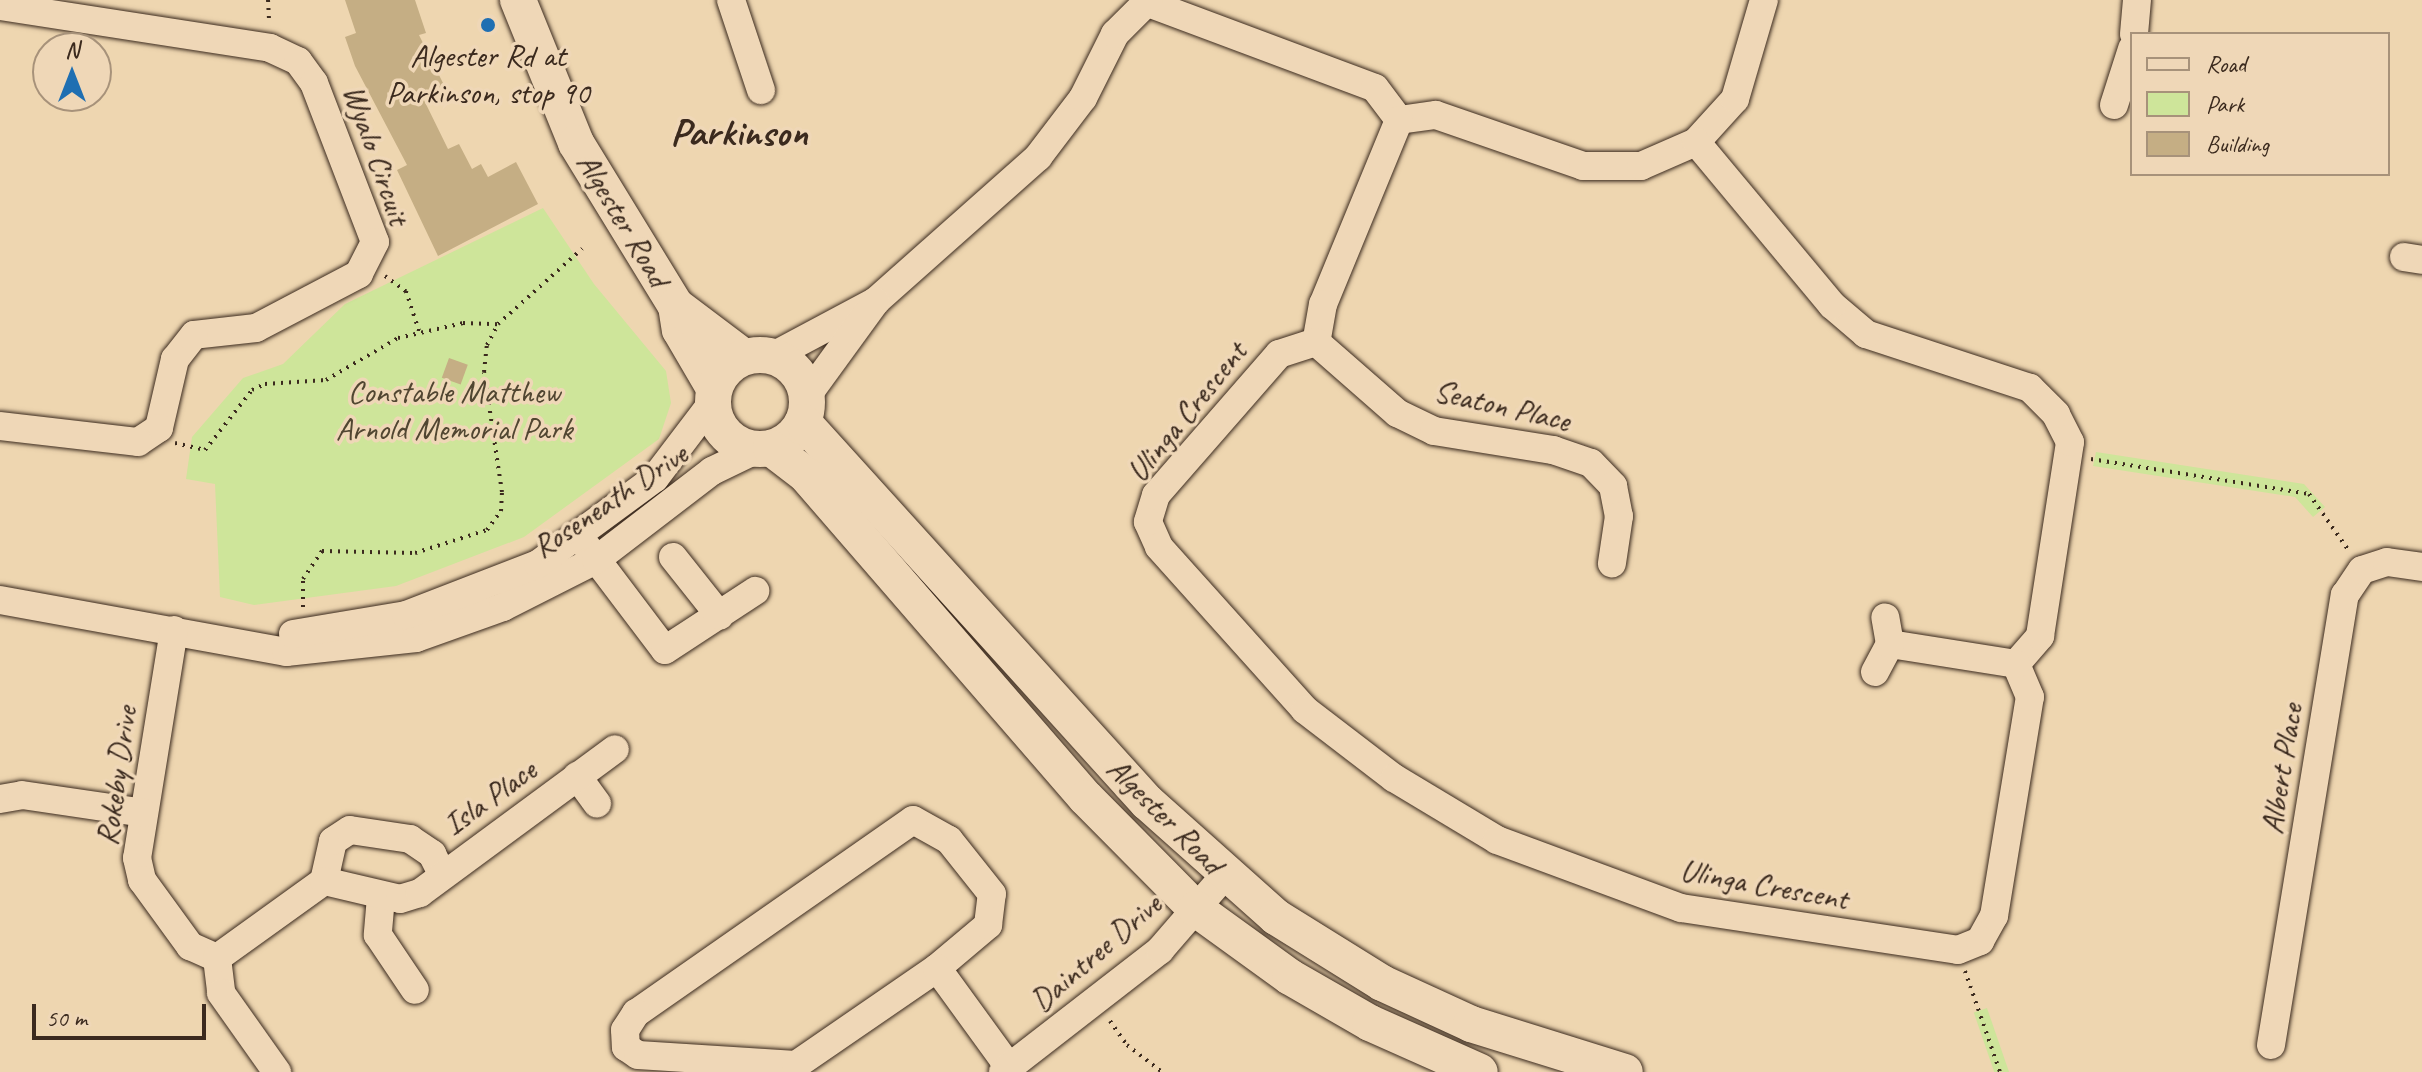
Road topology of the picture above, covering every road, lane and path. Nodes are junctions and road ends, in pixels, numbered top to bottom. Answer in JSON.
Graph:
{"nodes":[{"id":1,"x":518,"y":0,"type":"edge"},
{"id":2,"x":731,"y":0,"type":"edge"},
{"id":3,"x":1764,"y":0,"type":"edge"},
{"id":4,"x":2137,"y":0,"type":"edge"},
{"id":5,"x":1148,"y":2,"type":"edge"},
{"id":6,"x":0,"y":6,"type":"edge"},
{"id":7,"x":2134,"y":32,"type":"edge"},
{"id":8,"x":2130,"y":55,"type":"edge"},
{"id":9,"x":761,"y":90,"type":"dead end"},
{"id":10,"x":2114,"y":105,"type":"dead end"},
{"id":11,"x":1399,"y":120,"type":"junction"},
{"id":12,"x":1696,"y":142,"type":"junction"},
{"id":13,"x":582,"y":249,"type":"dead end"},
{"id":14,"x":367,"y":264,"type":"junction"},
{"id":15,"x":876,"y":301,"type":"junction"},
{"id":16,"x":676,"y":306,"type":"junction"},
{"id":17,"x":498,"y":324,"type":"junction"},
{"id":18,"x":420,"y":334,"type":"junction"},
{"id":19,"x":1316,"y":342,"type":"junction"},
{"id":20,"x":758,"y":357,"type":"junction"},
{"id":21,"x":713,"y":395,"type":"junction"},
{"id":22,"x":805,"y":409,"type":"junction"},
{"id":23,"x":0,"y":426,"type":"edge"},
{"id":24,"x":156,"y":431,"type":"junction"},
{"id":25,"x":764,"y":449,"type":"junction"},
{"id":26,"x":2070,"y":456,"type":"junction"},
{"id":27,"x":580,"y":536,"type":"junction"},
{"id":28,"x":673,"y":557,"type":"dead end"},
{"id":29,"x":596,"y":560,"type":"junction"},
{"id":30,"x":1612,"y":563,"type":"dead end"},
{"id":31,"x":2422,"y":567,"type":"edge"},
{"id":32,"x":2362,"y":570,"type":"junction"},
{"id":33,"x":755,"y":591,"type":"dead end"},
{"id":34,"x":0,"y":600,"type":"edge"},
{"id":35,"x":720,"y":616,"type":"junction"},
{"id":36,"x":174,"y":630,"type":"junction"},
{"id":37,"x":305,"y":633,"type":"junction"},
{"id":38,"x":220,"y":636,"type":"junction"},
{"id":39,"x":2016,"y":664,"type":"junction"},
{"id":40,"x":1875,"y":672,"type":"dead end"},
{"id":41,"x":615,"y":749,"type":"dead end"},
{"id":42,"x":577,"y":776,"type":"junction"},
{"id":43,"x":0,"y":799,"type":"edge"},
{"id":44,"x":597,"y":804,"type":"dead end"},
{"id":45,"x":144,"y":813,"type":"junction"},
{"id":46,"x":442,"y":874,"type":"junction"},
{"id":47,"x":1224,"y":876,"type":"junction"},
{"id":48,"x":324,"y":881,"type":"junction"},
{"id":49,"x":381,"y":897,"type":"junction"},
{"id":50,"x":1196,"y":909,"type":"junction"},
{"id":51,"x":1958,"y":950,"type":"junction"},
{"id":52,"x":217,"y":958,"type":"junction"},
{"id":53,"x":937,"y":968,"type":"junction"},
{"id":54,"x":415,"y":990,"type":"dead end"},
{"id":55,"x":1097,"y":1004,"type":"junction"},
{"id":56,"x":2271,"y":1045,"type":"dead end"},
{"id":57,"x":1006,"y":1070,"type":"edge"},
{"id":58,"x":277,"y":1072,"type":"edge"},
{"id":59,"x":1162,"y":1072,"type":"edge"},
{"id":60,"x":1480,"y":1072,"type":"edge"},
{"id":61,"x":1625,"y":1072,"type":"edge"},
{"id":62,"x":2000,"y":1072,"type":"edge"}],
"edges":[{"from":1,"to":16,"type":"main road","name":"Algester Road"},
{"from":2,"to":9,"type":"street"},
{"from":3,"to":12,"type":"street"},
{"from":4,"to":7,"type":"street"},
{"from":5,"to":11,"type":"street"},
{"from":5,"to":15,"type":"street"},
{"from":6,"to":14,"type":"street","name":"Wyalo Circuit"},
{"from":8,"to":10,"type":"street"},
{"from":11,"to":12,"type":"street"},
{"from":11,"to":19,"type":"street"},
{"from":12,"to":26,"type":"street"},
{"from":13,"to":17,"type":"path"},
{"from":14,"to":18,"type":"path"},
{"from":14,"to":24,"type":"street","name":"Wyalo Circuit"},
{"from":15,"to":20,"type":"street"},
{"from":15,"to":22,"type":"street"},
{"from":16,"to":20,"type":"main road","name":"Algester Road"},
{"from":16,"to":21,"type":"main road","name":"Algester Road"},
{"from":17,"to":18,"type":"path"},
{"from":17,"to":37,"type":"path"},
{"from":18,"to":24,"type":"path"},
{"from":19,"to":30,"type":"street","name":"Seaton Place"},
{"from":19,"to":51,"type":"street","name":"Ulinga Crescent"},
{"from":20,"to":21,"type":"main road"},
{"from":20,"to":22,"type":"main road"},
{"from":21,"to":25,"type":"main road"},
{"from":21,"to":27,"type":"street","name":"Roseneath Drive"},
{"from":22,"to":25,"type":"main road"},
{"from":22,"to":47,"type":"main road","name":"Algester Road"},
{"from":23,"to":24,"type":"street"},
{"from":25,"to":29,"type":"street","name":"Roseneath Drive"},
{"from":25,"to":50,"type":"main road","name":"Algester Road"},
{"from":26,"to":32,"type":"path"},
{"from":26,"to":39,"type":"street"},
{"from":27,"to":29,"type":"street"},
{"from":27,"to":37,"type":"street","name":"Roseneath Drive"},
{"from":28,"to":35,"type":"street"},
{"from":29,"to":35,"type":"street"},
{"from":29,"to":38,"type":"street","name":"Roseneath Drive"},
{"from":31,"to":32,"type":"street"},
{"from":32,"to":56,"type":"street","name":"Albert Place"},
{"from":33,"to":35,"type":"street"},
{"from":34,"to":36,"type":"street","name":"Roseneath Drive"},
{"from":36,"to":38,"type":"street","name":"Roseneath Drive"},
{"from":36,"to":45,"type":"street","name":"Rokeby Drive"},
{"from":37,"to":38,"type":"street","name":"Roseneath Drive"},
{"from":39,"to":40,"type":"street"},
{"from":39,"to":51,"type":"street"},
{"from":41,"to":42,"type":"street","name":"Isla Place"},
{"from":42,"to":44,"type":"street","name":"Isla Place"},
{"from":42,"to":46,"type":"street","name":"Isla Place"},
{"from":43,"to":45,"type":"street"},
{"from":45,"to":52,"type":"street","name":"Rokeby Drive"},
{"from":46,"to":48,"type":"street","name":"Isla Place"},
{"from":46,"to":49,"type":"street","name":"Isla Place"},
{"from":47,"to":50,"type":"street","name":"Daintree Drive"},
{"from":47,"to":61,"type":"main road","name":"Algester Road"},
{"from":48,"to":49,"type":"street","name":"Isla Place"},
{"from":48,"to":52,"type":"street"},
{"from":49,"to":54,"type":"street"},
{"from":50,"to":55,"type":"street","name":"Daintree Drive"},
{"from":50,"to":60,"type":"main road","name":"Algester Road"},
{"from":51,"to":62,"type":"path"},
{"from":52,"to":58,"type":"street"},
{"from":53,"to":53,"type":"street"},
{"from":53,"to":57,"type":"street"},
{"from":55,"to":57,"type":"street","name":"Daintree Drive"},
{"from":55,"to":59,"type":"path"}]}
